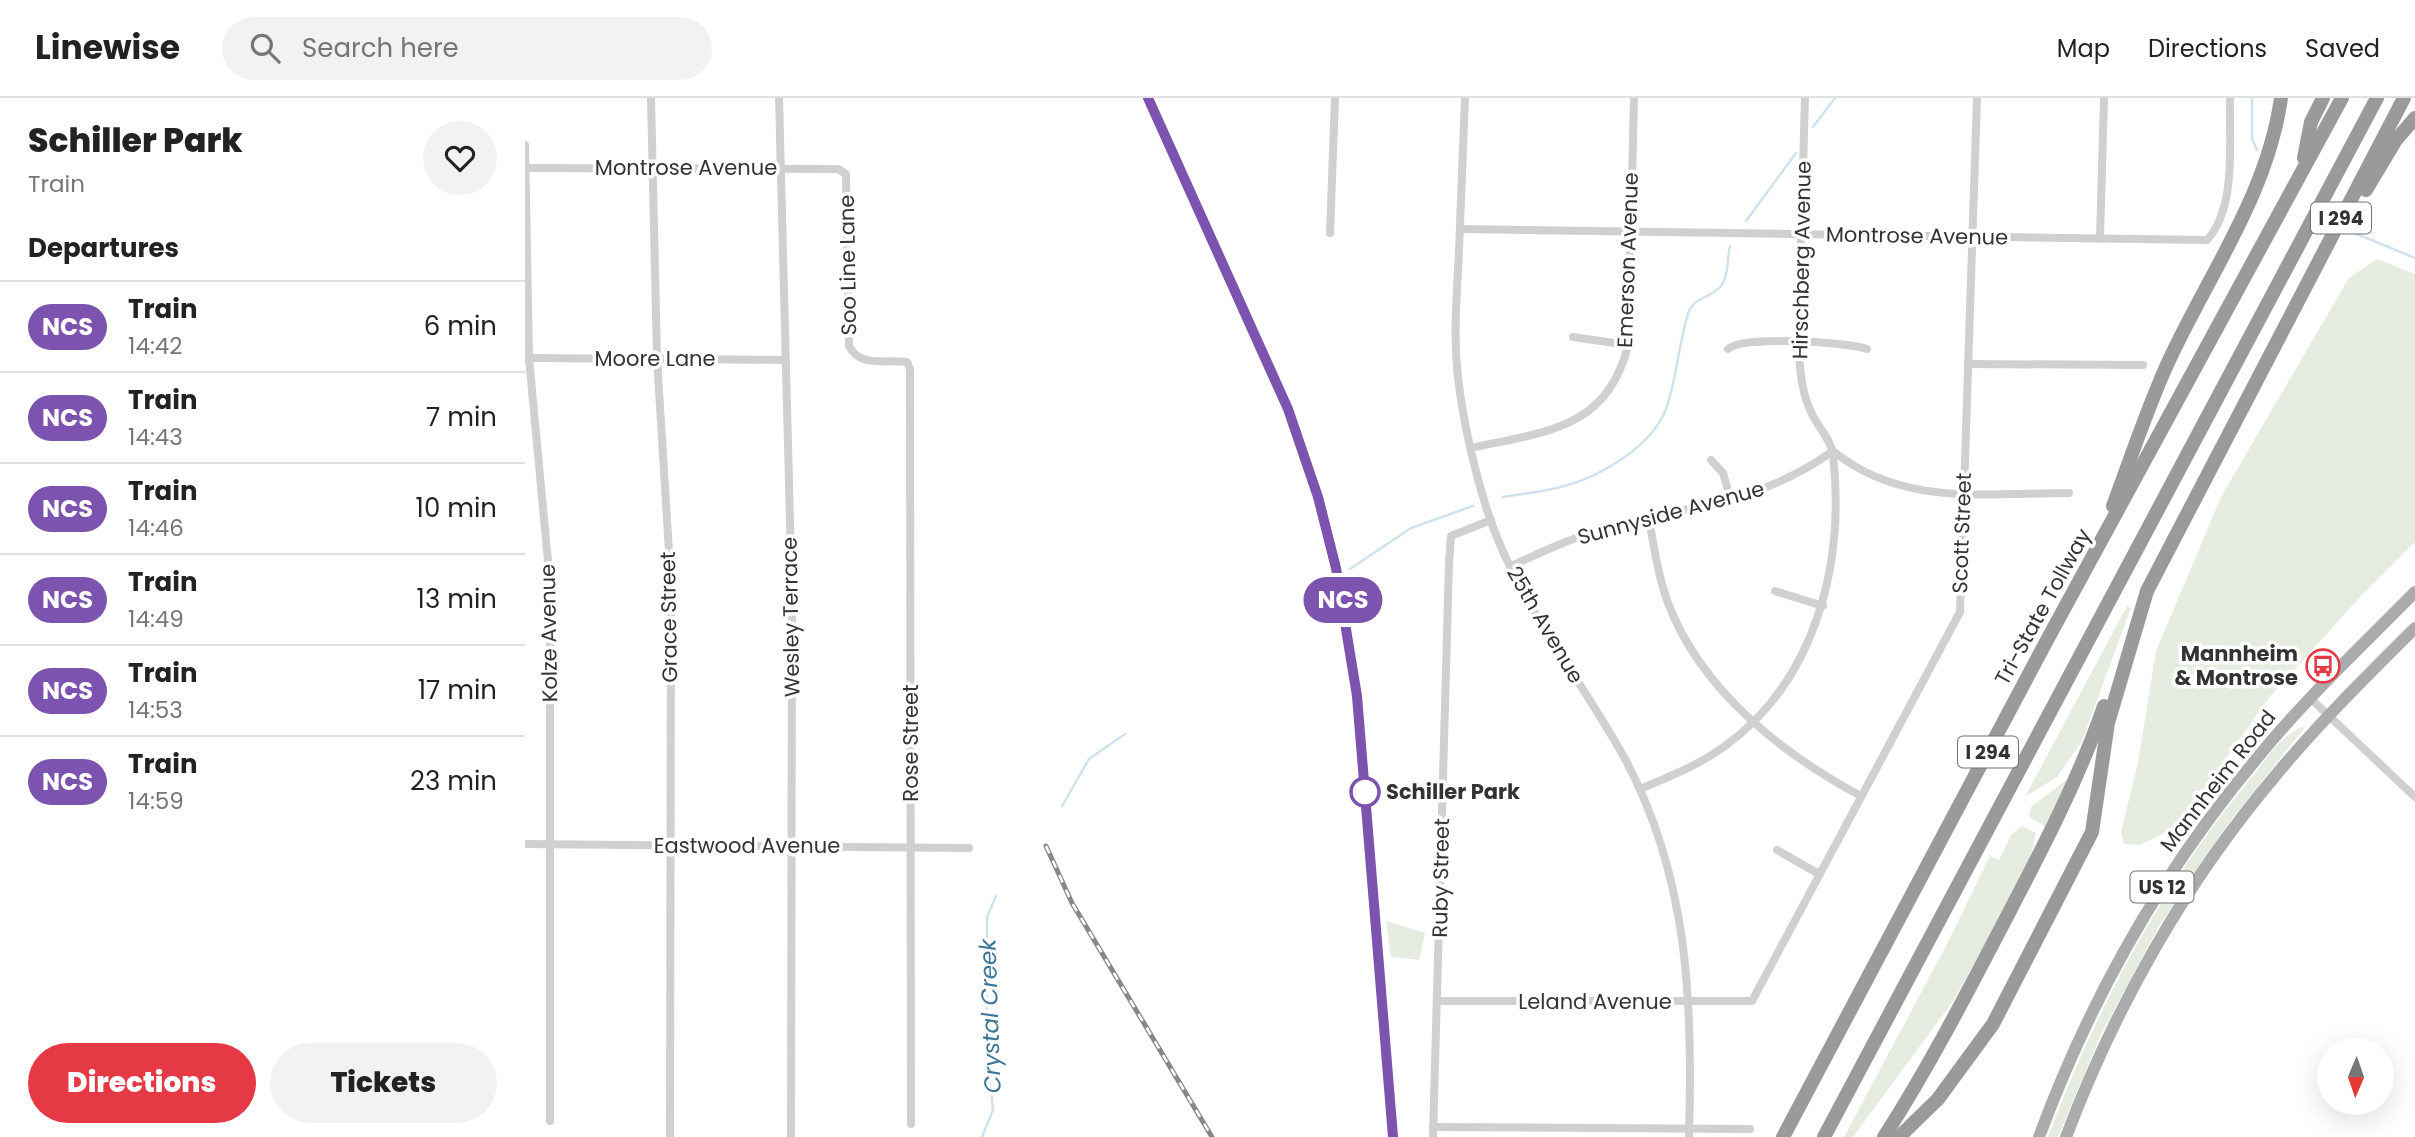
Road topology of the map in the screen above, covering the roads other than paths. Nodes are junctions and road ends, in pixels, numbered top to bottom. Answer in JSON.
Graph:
{"nodes":[{"id":1,"x":651,"y":98,"type":"edge"},
{"id":2,"x":779,"y":98,"type":"edge"},
{"id":3,"x":1335,"y":98,"type":"edge"},
{"id":4,"x":1465,"y":98,"type":"edge"},
{"id":5,"x":1634,"y":98,"type":"edge"},
{"id":6,"x":1805,"y":98,"type":"edge"},
{"id":7,"x":1977,"y":98,"type":"edge"},
{"id":8,"x":2104,"y":98,"type":"edge"},
{"id":9,"x":2230,"y":98,"type":"edge"},
{"id":10,"x":2281,"y":98,"type":"edge"},
{"id":11,"x":2323,"y":98,"type":"edge"},
{"id":12,"x":2342,"y":98,"type":"edge"},
{"id":13,"x":2377,"y":98,"type":"edge"},
{"id":14,"x":2404,"y":98,"type":"edge"},
{"id":15,"x":2415,"y":118,"type":"edge"},
{"id":16,"x":525,"y":145,"type":"edge"},
{"id":17,"x":525,"y":168,"type":"edge"},
{"id":18,"x":654,"y":168,"type":"junction"},
{"id":19,"x":781,"y":169,"type":"junction"},
{"id":20,"x":846,"y":174,"type":"joint"},
{"id":21,"x":2299,"y":176,"type":"junction"},
{"id":22,"x":1460,"y":229,"type":"junction"},
{"id":23,"x":1630,"y":231,"type":"junction"},
{"id":24,"x":1330,"y":233,"type":"dead end"},
{"id":25,"x":1802,"y":234,"type":"junction"},
{"id":26,"x":1972,"y":236,"type":"junction"},
{"id":27,"x":2100,"y":239,"type":"junction"},
{"id":28,"x":1573,"y":337,"type":"dead end"},
{"id":29,"x":2279,"y":339,"type":"junction"},
{"id":30,"x":1798,"y":343,"type":"junction"},
{"id":31,"x":1628,"y":345,"type":"junction"},
{"id":32,"x":1727,"y":349,"type":"dead end"},
{"id":33,"x":1867,"y":349,"type":"dead end"},
{"id":34,"x":527,"y":358,"type":"edge"},
{"id":35,"x":657,"y":358,"type":"junction"},
{"id":36,"x":785,"y":360,"type":"junction"},
{"id":37,"x":907,"y":362,"type":"joint"},
{"id":38,"x":1968,"y":364,"type":"junction"},
{"id":39,"x":2143,"y":365,"type":"dead end"},
{"id":40,"x":1471,"y":448,"type":"junction"},
{"id":41,"x":1833,"y":451,"type":"junction"},
{"id":42,"x":1711,"y":460,"type":"dead end"},
{"id":43,"x":1963,"y":492,"type":"junction"},
{"id":44,"x":2069,"y":494,"type":"dead end"},
{"id":45,"x":1731,"y":501,"type":"junction"},
{"id":46,"x":1649,"y":519,"type":"junction"},
{"id":47,"x":1491,"y":520,"type":"junction"},
{"id":48,"x":2097,"y":551,"type":"junction"},
{"id":49,"x":1511,"y":566,"type":"junction"},
{"id":50,"x":1775,"y":591,"type":"dead end"},
{"id":51,"x":2415,"y":592,"type":"edge"},
{"id":52,"x":1823,"y":606,"type":"junction"},
{"id":53,"x":2141,"y":607,"type":"junction"},
{"id":54,"x":2415,"y":628,"type":"edge"},
{"id":55,"x":2310,"y":698,"type":"junction"},
{"id":56,"x":2328,"y":716,"type":"junction"},
{"id":57,"x":1754,"y":720,"type":"junction"},
{"id":58,"x":1640,"y":789,"type":"junction"},
{"id":59,"x":1861,"y":796,"type":"junction"},
{"id":60,"x":2415,"y":797,"type":"edge"},
{"id":61,"x":525,"y":844,"type":"edge"},
{"id":62,"x":552,"y":845,"type":"junction"},
{"id":63,"x":671,"y":846,"type":"junction"},
{"id":64,"x":792,"y":846,"type":"junction"},
{"id":65,"x":911,"y":847,"type":"junction"},
{"id":66,"x":969,"y":848,"type":"dead end"},
{"id":67,"x":1777,"y":850,"type":"dead end"},
{"id":68,"x":1819,"y":874,"type":"junction"},
{"id":69,"x":1437,"y":1001,"type":"junction"},
{"id":70,"x":1752,"y":1001,"type":"joint"},
{"id":71,"x":1691,"y":1002,"type":"junction"},
{"id":72,"x":550,"y":1121,"type":"dead end"},
{"id":73,"x":911,"y":1124,"type":"dead end"},
{"id":74,"x":1433,"y":1127,"type":"junction"},
{"id":75,"x":1749,"y":1129,"type":"dead end"},
{"id":76,"x":1689,"y":1133,"type":"edge"},
{"id":77,"x":670,"y":1137,"type":"edge"},
{"id":78,"x":791,"y":1137,"type":"edge"},
{"id":79,"x":1433,"y":1137,"type":"edge"},
{"id":80,"x":1783,"y":1137,"type":"edge"},
{"id":81,"x":1825,"y":1137,"type":"edge"},
{"id":82,"x":1884,"y":1137,"type":"edge"},
{"id":83,"x":1899,"y":1137,"type":"edge"},
{"id":84,"x":2039,"y":1137,"type":"edge"},
{"id":85,"x":2066,"y":1137,"type":"edge"}],
"edges":[{"from":1,"to":18,"type":"street","name":"Grace Street"},
{"from":2,"to":19,"type":"street","name":"Wesley Terrace"},
{"from":3,"to":24,"type":"street"},
{"from":4,"to":22,"type":"street","name":"25th Avenue"},
{"from":5,"to":23,"type":"street","name":"Emerson Avenue"},
{"from":6,"to":25,"type":"street","name":"Hirschberg Avenue"},
{"from":7,"to":26,"type":"street","name":"Scott Street"},
{"from":8,"to":27,"type":"street"},
{"from":9,"to":27,"type":"street","name":"Montrose Avenue"},
{"from":10,"to":48,"type":"highway"},
{"from":11,"to":21,"type":"highway"},
{"from":12,"to":21,"type":"highway","name":"Tri-State Tollway","number":"I 294"},
{"from":13,"to":81,"type":"highway","number":"I 294"},
{"from":14,"to":29,"type":"highway","number":"I 294"},
{"from":15,"to":29,"type":"highway"},
{"from":16,"to":17,"type":"street","name":"Kolze Avenue"},
{"from":17,"to":18,"type":"street","name":"Montrose Avenue"},
{"from":17,"to":34,"type":"street","name":"Kolze Avenue"},
{"from":18,"to":19,"type":"street","name":"Montrose Avenue"},
{"from":18,"to":35,"type":"street","name":"Grace Street"},
{"from":19,"to":20,"type":"street","name":"Montrose Avenue"},
{"from":19,"to":36,"type":"street","name":"Wesley Terrace"},
{"from":20,"to":37,"type":"street","name":"Soo Line Lane"},
{"from":21,"to":48,"type":"highway","name":"Tri-State Tollway","number":"I 294"},
{"from":22,"to":23,"type":"street","name":"Montrose Avenue"},
{"from":22,"to":40,"type":"street","name":"25th Avenue"},
{"from":23,"to":25,"type":"street","name":"Montrose Avenue"},
{"from":23,"to":31,"type":"street","name":"Emerson Avenue"},
{"from":25,"to":26,"type":"street","name":"Montrose Avenue"},
{"from":25,"to":30,"type":"street","name":"Hirschberg Avenue"},
{"from":26,"to":27,"type":"street","name":"Montrose Avenue"},
{"from":26,"to":38,"type":"street","name":"Scott Street"},
{"from":28,"to":31,"type":"street"},
{"from":29,"to":53,"type":"highway","number":"I 294"},
{"from":30,"to":32,"type":"street"},
{"from":30,"to":33,"type":"street"},
{"from":30,"to":41,"type":"street","name":"Hirschberg Avenue"},
{"from":31,"to":40,"type":"street","name":"Emerson Avenue"},
{"from":34,"to":35,"type":"street","name":"Moore Lane"},
{"from":34,"to":62,"type":"street","name":"Kolze Avenue"},
{"from":35,"to":36,"type":"street","name":"Moore Lane"},
{"from":35,"to":63,"type":"street","name":"Grace Street"},
{"from":36,"to":64,"type":"street","name":"Wesley Terrace"},
{"from":37,"to":65,"type":"street","name":"Rose Street"},
{"from":38,"to":39,"type":"street"},
{"from":38,"to":43,"type":"street","name":"Scott Street"},
{"from":40,"to":47,"type":"street","name":"25th Avenue"},
{"from":41,"to":43,"type":"street"},
{"from":41,"to":45,"type":"street","name":"Sunnyside Avenue"},
{"from":41,"to":52,"type":"street"},
{"from":42,"to":45,"type":"street"},
{"from":43,"to":44,"type":"street"},
{"from":43,"to":59,"type":"street","name":"Scott Street"},
{"from":45,"to":46,"type":"street","name":"Sunnyside Avenue"},
{"from":46,"to":49,"type":"street","name":"Sunnyside Avenue"},
{"from":46,"to":57,"type":"street"},
{"from":47,"to":49,"type":"street","name":"25th Avenue"},
{"from":47,"to":69,"type":"street","name":"Ruby Street"},
{"from":48,"to":80,"type":"highway","name":"Tri-State Tollway","number":"I 294"},
{"from":49,"to":58,"type":"street","name":"25th Avenue"},
{"from":50,"to":52,"type":"street"},
{"from":51,"to":55,"type":"main road","name":"Mannheim Road","number":"US 12"},
{"from":52,"to":57,"type":"street"},
{"from":53,"to":82,"type":"highway","number":"I 294"},
{"from":53,"to":83,"type":"highway","number":"I 294"},
{"from":54,"to":56,"type":"main road","name":"Mannheim Road","number":"US 12"},
{"from":55,"to":56,"type":"street"},
{"from":55,"to":84,"type":"main road","name":"Mannheim Road","number":"US 12"},
{"from":56,"to":60,"type":"street"},
{"from":56,"to":85,"type":"main road","name":"Mannheim Road","number":"US 12"},
{"from":57,"to":58,"type":"street"},
{"from":57,"to":59,"type":"street"},
{"from":58,"to":71,"type":"street","name":"25th Avenue"},
{"from":59,"to":68,"type":"street","name":"Scott Street"},
{"from":61,"to":62,"type":"street","name":"Eastwood Avenue"},
{"from":62,"to":63,"type":"street","name":"Eastwood Avenue"},
{"from":62,"to":72,"type":"street","name":"Kolze Avenue"},
{"from":63,"to":64,"type":"street","name":"Eastwood Avenue"},
{"from":63,"to":77,"type":"street","name":"Grace Street"},
{"from":64,"to":65,"type":"street","name":"Eastwood Avenue"},
{"from":64,"to":78,"type":"street","name":"Wesley Terrace"},
{"from":65,"to":66,"type":"street","name":"Eastwood Avenue"},
{"from":65,"to":73,"type":"street","name":"Rose Street"},
{"from":67,"to":68,"type":"street"},
{"from":68,"to":70,"type":"street","name":"Scott Street"},
{"from":69,"to":71,"type":"street","name":"Leland Avenue"},
{"from":69,"to":74,"type":"street","name":"Ruby Street"},
{"from":70,"to":71,"type":"street","name":"Leland Avenue"},
{"from":71,"to":76,"type":"street","name":"25th Avenue"},
{"from":74,"to":76,"type":"street"},
{"from":74,"to":79,"type":"street","name":"Ruby Street"},
{"from":75,"to":76,"type":"street"}]}
